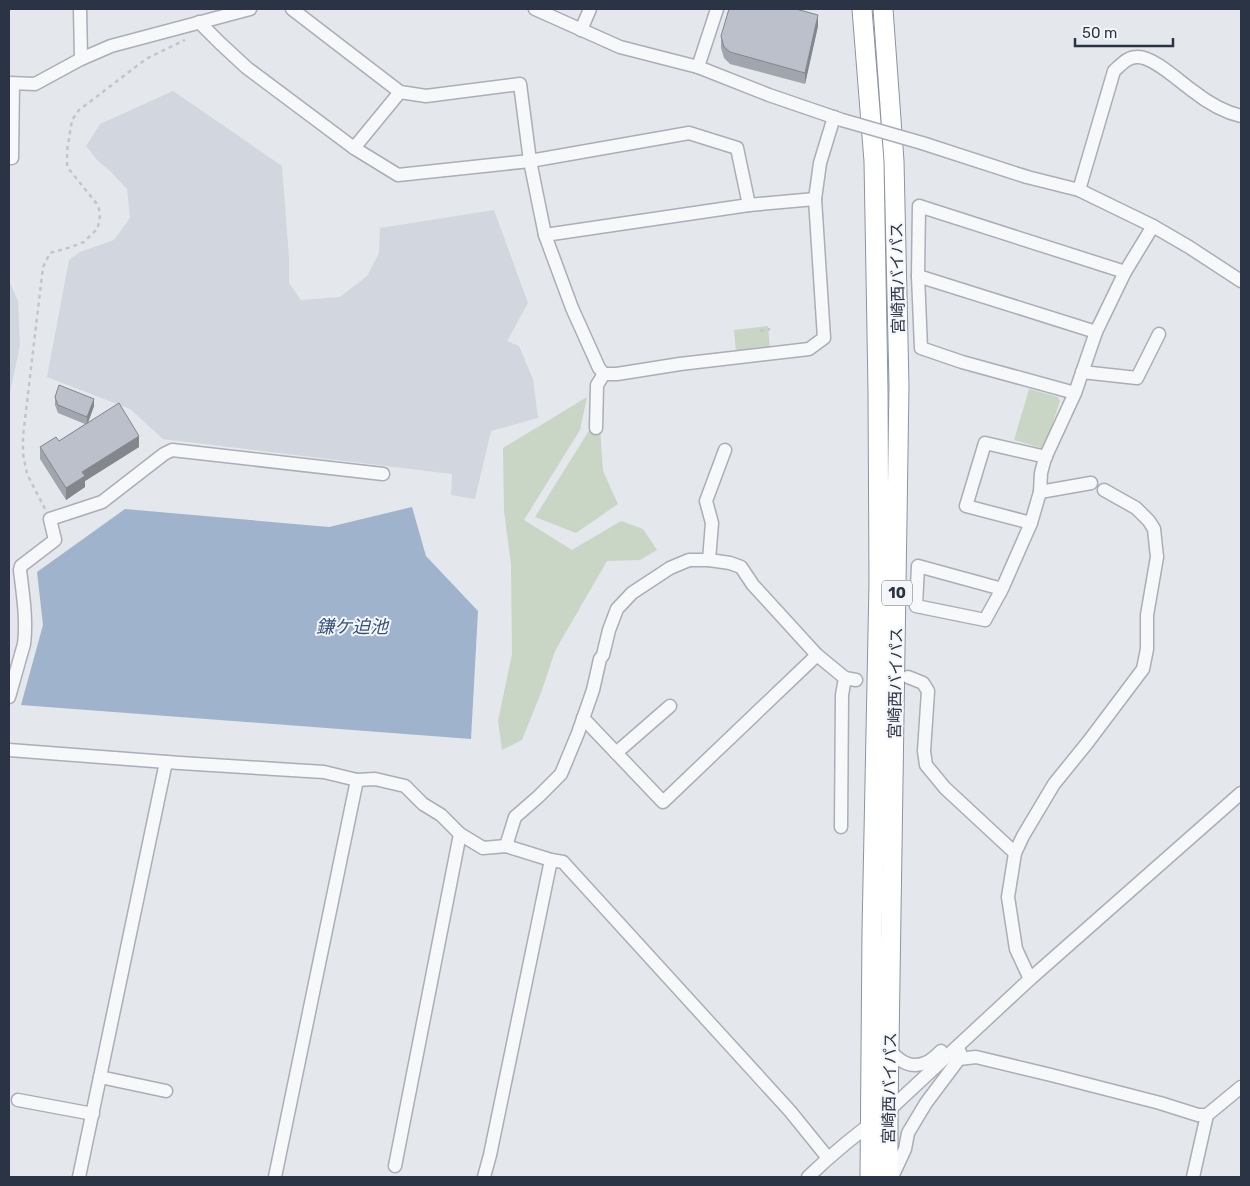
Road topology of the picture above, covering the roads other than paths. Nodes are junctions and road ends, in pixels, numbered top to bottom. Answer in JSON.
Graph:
{"nodes":[{"id":1,"x":80,"y":9,"type":"edge"},
{"id":2,"x":250,"y":9,"type":"edge"},
{"id":3,"x":292,"y":9,"type":"edge"},
{"id":4,"x":535,"y":9,"type":"edge"},
{"id":5,"x":590,"y":9,"type":"edge"},
{"id":6,"x":717,"y":9,"type":"edge"},
{"id":7,"x":862,"y":9,"type":"edge"},
{"id":8,"x":883,"y":9,"type":"edge"},
{"id":9,"x":199,"y":22,"type":"junction"},
{"id":10,"x":581,"y":30,"type":"junction"},
{"id":11,"x":81,"y":59,"type":"junction"},
{"id":12,"x":698,"y":67,"type":"junction"},
{"id":13,"x":11,"y":84,"type":"edge"},
{"id":14,"x":400,"y":92,"type":"junction"},
{"id":15,"x":1241,"y":116,"type":"edge"},
{"id":16,"x":838,"y":119,"type":"junction"},
{"id":17,"x":354,"y":148,"type":"junction"},
{"id":18,"x":9,"y":158,"type":"edge"},
{"id":19,"x":530,"y":161,"type":"junction"},
{"id":20,"x":1078,"y":190,"type":"junction"},
{"id":21,"x":815,"y":200,"type":"junction"},
{"id":22,"x":749,"y":205,"type":"junction"},
{"id":23,"x":1153,"y":226,"type":"junction"},
{"id":24,"x":545,"y":235,"type":"junction"},
{"id":25,"x":1125,"y":272,"type":"junction"},
{"id":26,"x":918,"y":276,"type":"junction"},
{"id":27,"x":1241,"y":281,"type":"edge"},
{"id":28,"x":1096,"y":332,"type":"junction"},
{"id":29,"x":1159,"y":334,"type":"dead end"},
{"id":30,"x":1082,"y":372,"type":"junction"},
{"id":31,"x":604,"y":374,"type":"junction"},
{"id":32,"x":1075,"y":393,"type":"junction"},
{"id":33,"x":596,"y":428,"type":"dead end"},
{"id":34,"x":724,"y":450,"type":"dead end"},
{"id":35,"x":1046,"y":456,"type":"junction"},
{"id":36,"x":383,"y":474,"type":"dead end"},
{"id":37,"x":1091,"y":483,"type":"dead end"},
{"id":38,"x":1104,"y":490,"type":"dead end"},
{"id":39,"x":1040,"y":492,"type":"junction"},
{"id":40,"x":1031,"y":523,"type":"junction"},
{"id":41,"x":709,"y":560,"type":"junction"},
{"id":42,"x":1002,"y":589,"type":"junction"},
{"id":43,"x":817,"y":655,"type":"junction"},
{"id":44,"x":908,"y":677,"type":"dead end"},
{"id":45,"x":9,"y":698,"type":"edge"},
{"id":46,"x":670,"y":706,"type":"dead end"},
{"id":47,"x":583,"y":718,"type":"junction"},
{"id":48,"x":9,"y":750,"type":"edge"},
{"id":49,"x":616,"y":753,"type":"junction"},
{"id":50,"x":166,"y":762,"type":"junction"},
{"id":51,"x":357,"y":780,"type":"junction"},
{"id":52,"x":1241,"y":793,"type":"edge"},
{"id":53,"x":841,"y":827,"type":"dead end"},
{"id":54,"x":460,"y":834,"type":"junction"},
{"id":55,"x":506,"y":846,"type":"junction"},
{"id":56,"x":1015,"y":853,"type":"junction"},
{"id":57,"x":551,"y":860,"type":"junction"},
{"id":58,"x":1030,"y":979,"type":"junction"},
{"id":59,"x":890,"y":1040,"type":"junction"},
{"id":60,"x":962,"y":1042,"type":"junction"},
{"id":61,"x":959,"y":1059,"type":"junction"},
{"id":62,"x":100,"y":1077,"type":"junction"},
{"id":63,"x":1241,"y":1087,"type":"edge"},
{"id":64,"x":166,"y":1091,"type":"dead end"},
{"id":65,"x":18,"y":1100,"type":"dead end"},
{"id":66,"x":888,"y":1111,"type":"junction"},
{"id":67,"x":93,"y":1114,"type":"junction"},
{"id":68,"x":1208,"y":1116,"type":"junction"},
{"id":69,"x":871,"y":1123,"type":"junction"},
{"id":70,"x":828,"y":1158,"type":"junction"},
{"id":71,"x":395,"y":1166,"type":"dead end"},
{"id":72,"x":891,"y":1176,"type":"edge"},
{"id":73,"x":79,"y":1177,"type":"edge"},
{"id":74,"x":275,"y":1177,"type":"edge"},
{"id":75,"x":484,"y":1177,"type":"edge"},
{"id":76,"x":808,"y":1177,"type":"edge"},
{"id":77,"x":870,"y":1177,"type":"edge"},
{"id":78,"x":906,"y":1177,"type":"edge"},
{"id":79,"x":1193,"y":1177,"type":"edge"}],
"edges":[{"from":1,"to":11,"type":"street"},
{"from":2,"to":9,"type":"street"},
{"from":3,"to":14,"type":"street"},
{"from":4,"to":10,"type":"street"},
{"from":5,"to":10,"type":"street"},
{"from":6,"to":12,"type":"street"},
{"from":7,"to":69,"type":"highway","name":"宮崎西バイパス","number":"10"},
{"from":8,"to":59,"type":"highway","name":"宮崎西バイパス","number":"10"},
{"from":9,"to":11,"type":"street"},
{"from":9,"to":17,"type":"street"},
{"from":10,"to":12,"type":"street"},
{"from":11,"to":13,"type":"street"},
{"from":12,"to":16,"type":"street"},
{"from":13,"to":18,"type":"street"},
{"from":14,"to":17,"type":"street"},
{"from":14,"to":19,"type":"street"},
{"from":15,"to":20,"type":"street"},
{"from":16,"to":20,"type":"street","bridge":true},
{"from":16,"to":21,"type":"street"},
{"from":17,"to":19,"type":"street"},
{"from":19,"to":22,"type":"street"},
{"from":19,"to":24,"type":"street"},
{"from":20,"to":23,"type":"street"},
{"from":21,"to":22,"type":"street"},
{"from":21,"to":31,"type":"street"},
{"from":22,"to":24,"type":"street"},
{"from":23,"to":25,"type":"street"},
{"from":23,"to":27,"type":"street"},
{"from":24,"to":31,"type":"street"},
{"from":25,"to":26,"type":"street"},
{"from":25,"to":28,"type":"street"},
{"from":26,"to":28,"type":"street"},
{"from":26,"to":32,"type":"street"},
{"from":28,"to":30,"type":"street"},
{"from":29,"to":30,"type":"street"},
{"from":30,"to":32,"type":"street"},
{"from":31,"to":33,"type":"street"},
{"from":32,"to":35,"type":"street"},
{"from":34,"to":41,"type":"street"},
{"from":35,"to":39,"type":"street"},
{"from":35,"to":40,"type":"street"},
{"from":36,"to":45,"type":"street"},
{"from":37,"to":39,"type":"street"},
{"from":38,"to":56,"type":"street"},
{"from":39,"to":40,"type":"street"},
{"from":40,"to":42,"type":"street"},
{"from":41,"to":43,"type":"street"},
{"from":41,"to":47,"type":"street"},
{"from":42,"to":42,"type":"street"},
{"from":43,"to":49,"type":"street"},
{"from":43,"to":53,"type":"street"},
{"from":44,"to":56,"type":"street"},
{"from":46,"to":49,"type":"street"},
{"from":47,"to":49,"type":"street"},
{"from":47,"to":55,"type":"street"},
{"from":48,"to":50,"type":"street"},
{"from":50,"to":51,"type":"street"},
{"from":50,"to":62,"type":"street"},
{"from":51,"to":54,"type":"street"},
{"from":51,"to":74,"type":"street"},
{"from":52,"to":58,"type":"street"},
{"from":54,"to":55,"type":"street"},
{"from":54,"to":71,"type":"street"},
{"from":55,"to":57,"type":"street"},
{"from":56,"to":58,"type":"street"},
{"from":57,"to":70,"type":"street"},
{"from":57,"to":75,"type":"street"},
{"from":58,"to":60,"type":"street"},
{"from":59,"to":60,"type":"street"},
{"from":59,"to":66,"type":"highway","name":"宮崎西バイパス","number":"10"},
{"from":60,"to":61,"type":"street"},
{"from":60,"to":66,"type":"street"},
{"from":61,"to":68,"type":"street"},
{"from":61,"to":72,"type":"street"},
{"from":62,"to":64,"type":"street"},
{"from":62,"to":67,"type":"street"},
{"from":63,"to":68,"type":"street"},
{"from":65,"to":67,"type":"street"},
{"from":66,"to":69,"type":"street"},
{"from":66,"to":72,"type":"highway","name":"宮崎西バイパス","number":"10"},
{"from":67,"to":73,"type":"street"},
{"from":68,"to":79,"type":"street"},
{"from":69,"to":70,"type":"street"},
{"from":69,"to":77,"type":"highway","name":"宮崎西バイパス","number":"10"},
{"from":70,"to":76,"type":"street"},
{"from":72,"to":78,"type":"street"}]}
